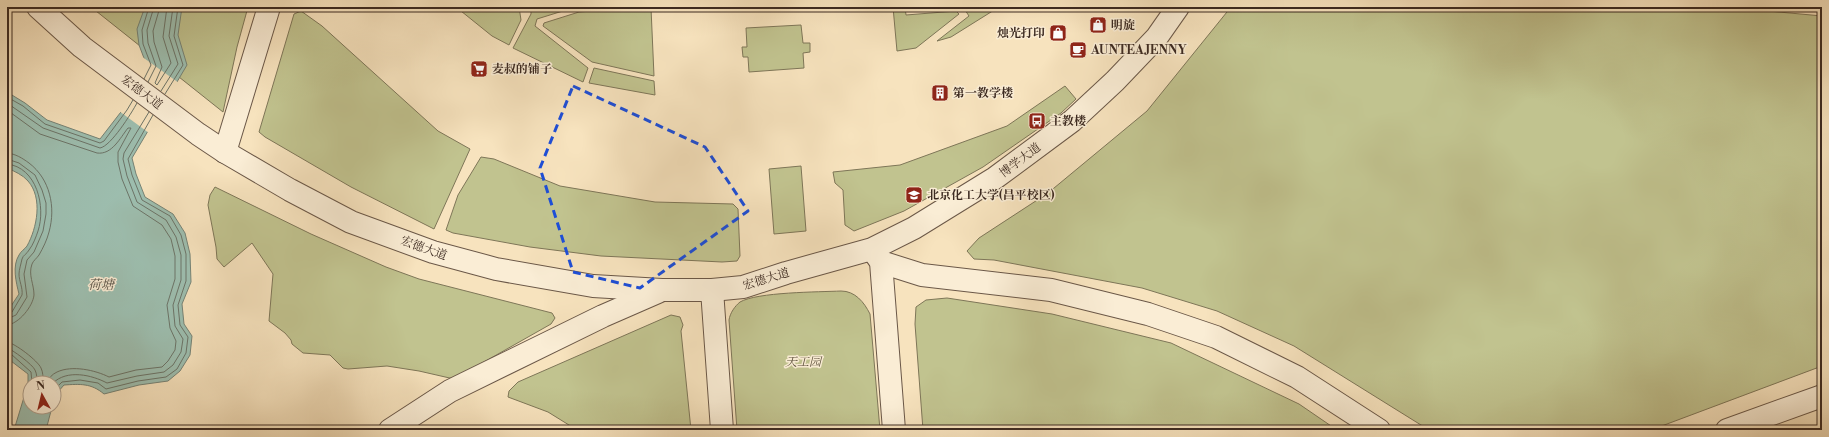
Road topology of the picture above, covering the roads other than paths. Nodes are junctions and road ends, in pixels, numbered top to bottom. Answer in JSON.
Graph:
{"nodes":[{"id":1,"x":38,"y":7,"type":"edge"},
{"id":2,"x":270,"y":7,"type":"edge"},
{"id":3,"x":1178,"y":7,"type":"edge"},
{"id":4,"x":225,"y":152,"type":"junction"},
{"id":5,"x":877,"y":256,"type":"junction"},
{"id":6,"x":662,"y":290,"type":"junction"},
{"id":7,"x":712,"y":290,"type":"junction"},
{"id":8,"x":1822,"y":396,"type":"edge"},
{"id":9,"x":390,"y":430,"type":"edge"},
{"id":10,"x":722,"y":430,"type":"edge"},
{"id":11,"x":894,"y":430,"type":"edge"},
{"id":12,"x":1380,"y":430,"type":"edge"},
{"id":13,"x":1727,"y":430,"type":"edge"}],
"edges":[{"from":1,"to":4,"type":"street","name":"宏德大道"},
{"from":2,"to":4,"type":"street"},
{"from":3,"to":5,"type":"street","name":"博学大道"},
{"from":4,"to":6,"type":"street","name":"宏德大道"},
{"from":5,"to":7,"type":"street","name":"宏德大道"},
{"from":5,"to":11,"type":"street"},
{"from":5,"to":12,"type":"street"},
{"from":6,"to":7,"type":"street","name":"宏德大道"},
{"from":6,"to":9,"type":"street"},
{"from":7,"to":10,"type":"street"},
{"from":8,"to":13,"type":"street"}]}
